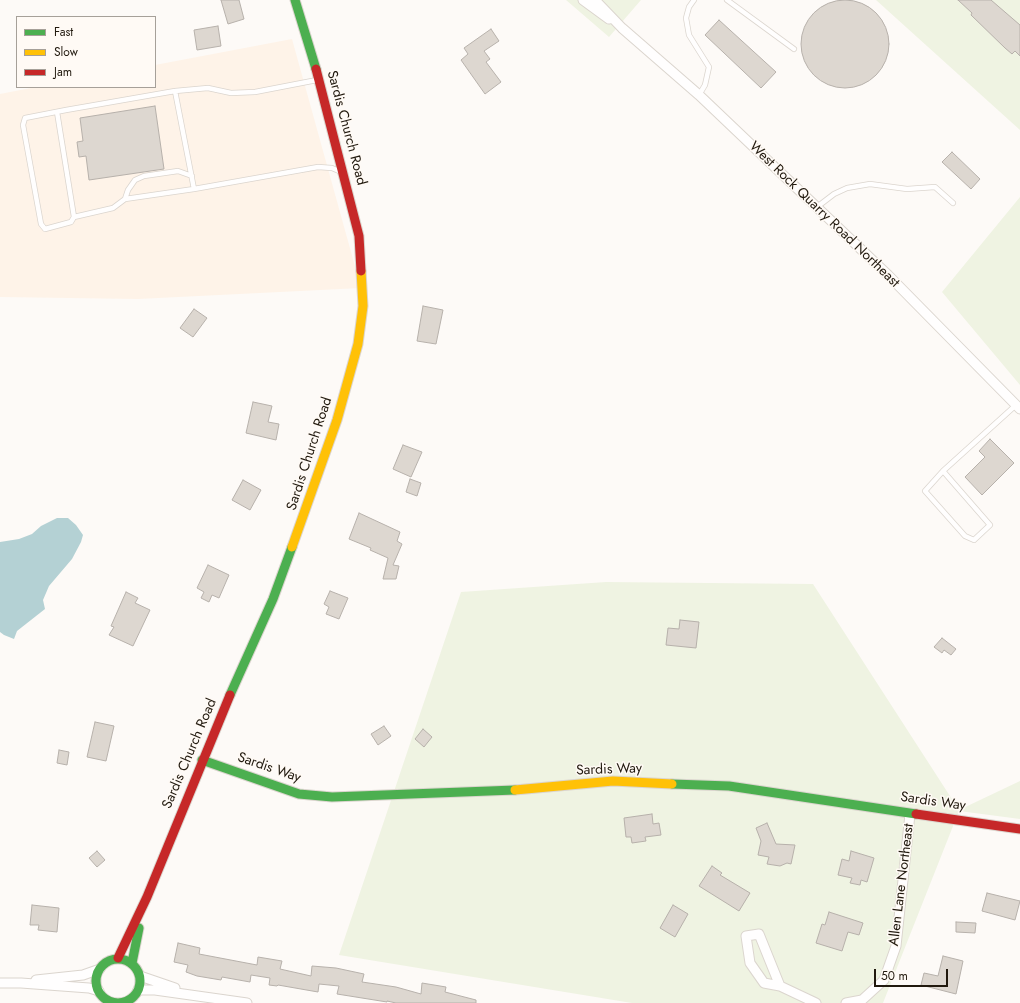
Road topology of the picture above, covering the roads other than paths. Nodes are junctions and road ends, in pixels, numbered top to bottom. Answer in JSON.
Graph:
{"nodes":[{"id":1,"x":295,"y":0,"type":"edge"},
{"id":2,"x":583,"y":0,"type":"edge"},
{"id":3,"x":595,"y":0,"type":"edge"},
{"id":4,"x":694,"y":0,"type":"edge"},
{"id":5,"x":727,"y":0,"type":"edge"},
{"id":6,"x":622,"y":28,"type":"junction"},
{"id":7,"x":794,"y":49,"type":"dead end"},
{"id":8,"x":319,"y":79,"type":"junction"},
{"id":9,"x":175,"y":91,"type":"junction"},
{"id":10,"x":698,"y":96,"type":"junction"},
{"id":11,"x":57,"y":112,"type":"junction"},
{"id":12,"x":344,"y":174,"type":"junction"},
{"id":13,"x":192,"y":176,"type":"junction"},
{"id":14,"x":194,"y":189,"type":"junction"},
{"id":15,"x":126,"y":199,"type":"junction"},
{"id":16,"x":954,"y":203,"type":"dead end"},
{"id":17,"x":817,"y":207,"type":"junction"},
{"id":18,"x":74,"y":217,"type":"junction"},
{"id":19,"x":1018,"y":407,"type":"edge"},
{"id":20,"x":943,"y":471,"type":"junction"},
{"id":21,"x":202,"y":760,"type":"junction"},
{"id":22,"x":910,"y":814,"type":"junction"},
{"id":23,"x":1020,"y":829,"type":"edge"},
{"id":24,"x":147,"y":897,"type":"junction"},
{"id":25,"x":118,"y":958,"type":"junction"},
{"id":26,"x":132,"y":963,"type":"junction"},
{"id":27,"x":100,"y":969,"type":"junction"},
{"id":28,"x":140,"y":976,"type":"junction"},
{"id":29,"x":0,"y":983,"type":"edge"},
{"id":30,"x":21,"y":983,"type":"junction"},
{"id":31,"x":780,"y":986,"type":"junction"},
{"id":32,"x":138,"y":990,"type":"junction"},
{"id":33,"x":197,"y":995,"type":"junction"},
{"id":34,"x":102,"y":997,"type":"edge"},
{"id":35,"x":214,"y":1000,"type":"edge"},
{"id":36,"x":122,"y":1003,"type":"edge"},
{"id":37,"x":247,"y":1003,"type":"edge"},
{"id":38,"x":816,"y":1003,"type":"edge"},
{"id":39,"x":846,"y":1003,"type":"edge"}],
"edges":[{"from":1,"to":8,"type":"street","name":"Sardis Church Road"},
{"from":2,"to":6,"type":"street","name":"West Rock Quarry Road Northeast"},
{"from":3,"to":6,"type":"street","name":"West Rock Quarry Road Northeast"},
{"from":4,"to":10,"type":"lane"},
{"from":5,"to":7,"type":"lane"},
{"from":6,"to":10,"type":"street","name":"West Rock Quarry Road Northeast"},
{"from":8,"to":9,"type":"lane"},
{"from":8,"to":12,"type":"street","name":"Sardis Church Road"},
{"from":9,"to":11,"type":"lane"},
{"from":9,"to":13,"type":"lane"},
{"from":10,"to":17,"type":"street","name":"West Rock Quarry Road Northeast"},
{"from":11,"to":18,"type":"lane"},
{"from":11,"to":18,"type":"lane"},
{"from":12,"to":14,"type":"lane"},
{"from":12,"to":21,"type":"street","name":"Sardis Church Road"},
{"from":13,"to":14,"type":"lane"},
{"from":13,"to":15,"type":"lane"},
{"from":14,"to":15,"type":"lane"},
{"from":15,"to":18,"type":"lane"},
{"from":16,"to":17,"type":"lane"},
{"from":17,"to":19,"type":"street","name":"West Rock Quarry Road Northeast"},
{"from":19,"to":20,"type":"lane"},
{"from":20,"to":20,"type":"lane"},
{"from":21,"to":22,"type":"street","name":"Sardis Way"},
{"from":21,"to":24,"type":"street","name":"Sardis Church Road"},
{"from":22,"to":23,"type":"street","name":"Sardis Way"},
{"from":22,"to":39,"type":"street","name":"Allen Lane Northeast"},
{"from":24,"to":25,"type":"street","name":"Sardis Church Road"},
{"from":24,"to":26,"type":"street","name":"Sardis Church Road"},
{"from":25,"to":26,"type":"street"},
{"from":25,"to":27,"type":"street"},
{"from":26,"to":28,"type":"street"},
{"from":27,"to":30,"type":"street"},
{"from":27,"to":34,"type":"street"},
{"from":28,"to":32,"type":"street"},
{"from":28,"to":33,"type":"street"},
{"from":29,"to":30,"type":"street"},
{"from":30,"to":34,"type":"street"},
{"from":31,"to":31,"type":"street"},
{"from":31,"to":38,"type":"street"},
{"from":32,"to":33,"type":"street"},
{"from":32,"to":36,"type":"street"},
{"from":33,"to":35,"type":"street"},
{"from":34,"to":36,"type":"street"},
{"from":35,"to":37,"type":"street"}]}
